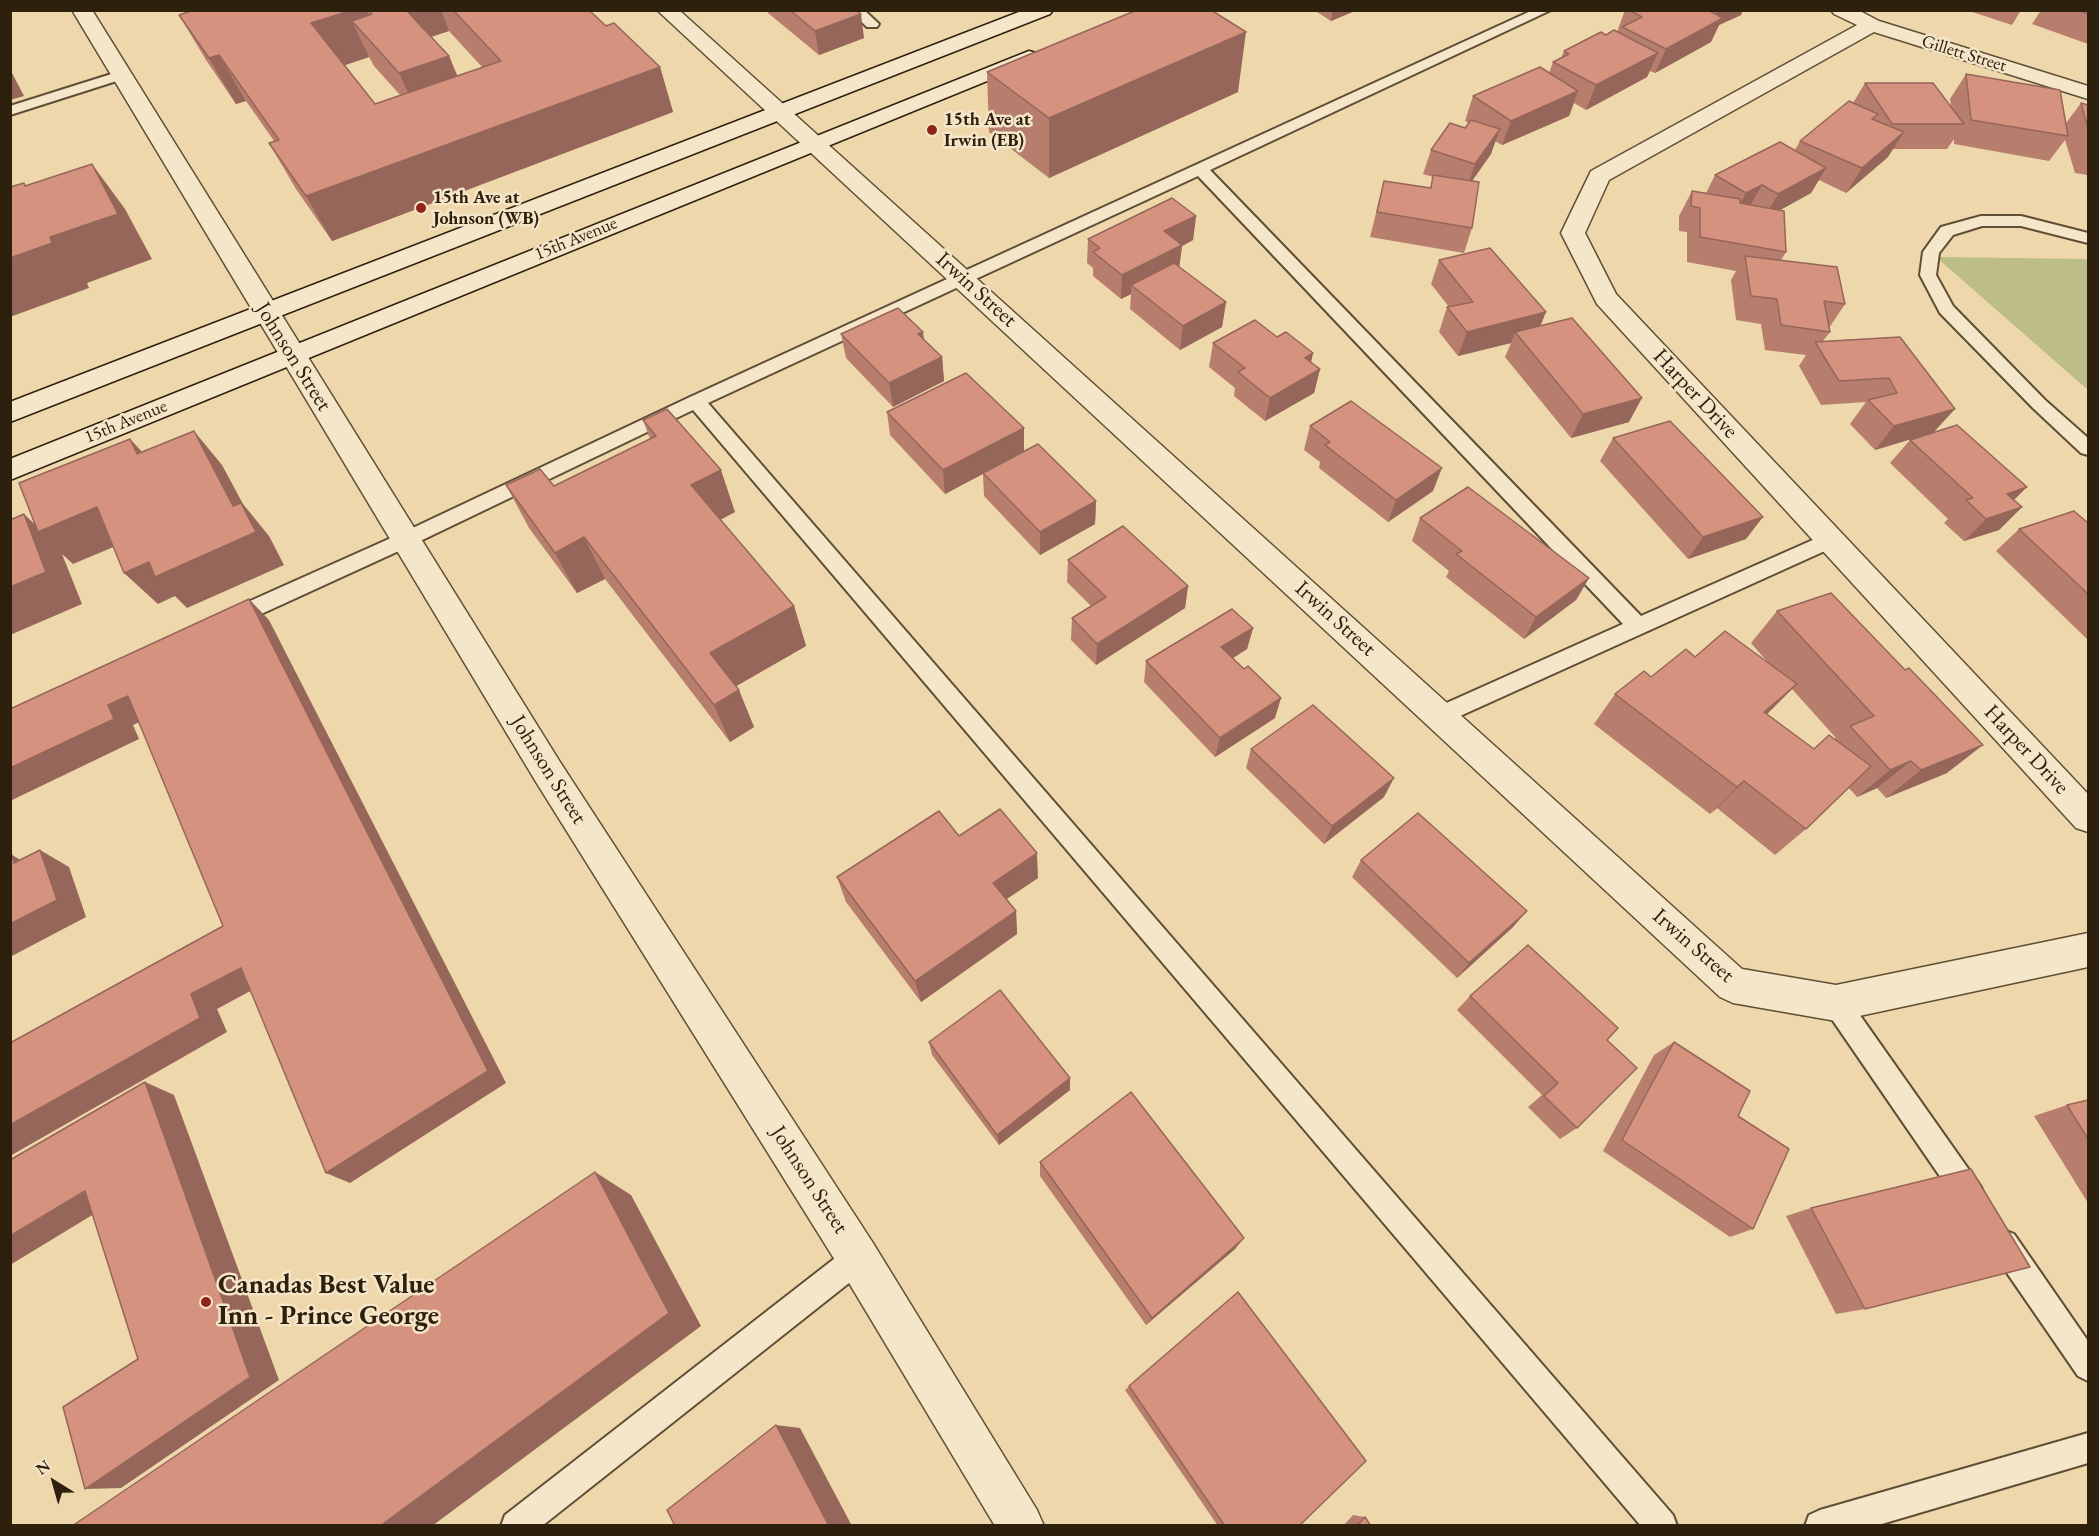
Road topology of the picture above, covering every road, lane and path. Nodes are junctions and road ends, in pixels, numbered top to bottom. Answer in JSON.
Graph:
{"nodes":[{"id":1,"x":82,"y":10,"type":"edge"},
{"id":2,"x":667,"y":10,"type":"edge"},
{"id":3,"x":855,"y":10,"type":"edge"},
{"id":4,"x":1043,"y":10,"type":"edge"},
{"id":5,"x":1545,"y":10,"type":"edge"},
{"id":6,"x":1840,"y":10,"type":"edge"},
{"id":7,"x":872,"y":24,"type":"dead end"},
{"id":8,"x":1872,"y":25,"type":"junction"},
{"id":9,"x":1046,"y":50,"type":"edge"},
{"id":10,"x":121,"y":75,"type":"junction"},
{"id":11,"x":2088,"y":93,"type":"edge"},
{"id":12,"x":10,"y":111,"type":"edge"},
{"id":13,"x":782,"y":113,"type":"junction"},
{"id":14,"x":815,"y":143,"type":"junction"},
{"id":15,"x":1199,"y":168,"type":"junction"},
{"id":16,"x":2088,"y":238,"type":"edge"},
{"id":17,"x":964,"y":279,"type":"junction"},
{"id":18,"x":266,"y":314,"type":"junction"},
{"id":19,"x":291,"y":354,"type":"junction"},
{"id":20,"x":696,"y":401,"type":"junction"},
{"id":21,"x":10,"y":413,"type":"edge"},
{"id":22,"x":2088,"y":447,"type":"edge"},
{"id":23,"x":10,"y":470,"type":"edge"},
{"id":24,"x":407,"y":539,"type":"junction"},
{"id":25,"x":1831,"y":540,"type":"junction"},
{"id":26,"x":214,"y":626,"type":"edge"},
{"id":27,"x":1638,"y":626,"type":"junction"},
{"id":28,"x":1441,"y":715,"type":"junction"},
{"id":29,"x":2088,"y":817,"type":"edge"},
{"id":30,"x":2088,"y":950,"type":"edge"},
{"id":31,"x":1836,"y":1003,"type":"junction"},
{"id":32,"x":858,"y":1258,"type":"junction"},
{"id":33,"x":2088,"y":1366,"type":"edge"},
{"id":34,"x":2088,"y":1448,"type":"edge"},
{"id":35,"x":516,"y":1526,"type":"edge"},
{"id":36,"x":1021,"y":1526,"type":"edge"},
{"id":37,"x":1662,"y":1526,"type":"edge"},
{"id":38,"x":1820,"y":1526,"type":"edge"}],
"edges":[{"from":1,"to":10,"type":"street","name":"Johnson Street"},
{"from":2,"to":13,"type":"street","name":"Irwin Street"},
{"from":3,"to":7,"type":"lane"},
{"from":4,"to":13,"type":"street","name":"15th Avenue"},
{"from":5,"to":15,"type":"lane"},
{"from":6,"to":8,"type":"street","name":"Gillett Street"},
{"from":8,"to":11,"type":"street","name":"Gillett Street"},
{"from":8,"to":25,"type":"street","name":"Harper Drive"},
{"from":9,"to":14,"type":"street","name":"15th Avenue"},
{"from":10,"to":12,"type":"lane"},
{"from":10,"to":18,"type":"street","name":"Johnson Street"},
{"from":13,"to":14,"type":"street","name":"Irwin Street"},
{"from":13,"to":18,"type":"street","name":"15th Avenue"},
{"from":14,"to":17,"type":"street","name":"Irwin Street"},
{"from":14,"to":19,"type":"street","name":"15th Avenue"},
{"from":15,"to":17,"type":"lane"},
{"from":15,"to":27,"type":"lane"},
{"from":16,"to":22,"type":"lane"},
{"from":17,"to":20,"type":"lane"},
{"from":17,"to":28,"type":"street","name":"Irwin Street"},
{"from":18,"to":19,"type":"street","name":"Johnson Street"},
{"from":18,"to":21,"type":"street","name":"15th Avenue"},
{"from":19,"to":23,"type":"street","name":"15th Avenue"},
{"from":19,"to":24,"type":"street","name":"Johnson Street"},
{"from":20,"to":24,"type":"lane"},
{"from":20,"to":37,"type":"lane"},
{"from":24,"to":26,"type":"lane"},
{"from":24,"to":32,"type":"street","name":"Johnson Street"},
{"from":25,"to":27,"type":"lane"},
{"from":25,"to":29,"type":"street","name":"Harper Drive"},
{"from":27,"to":28,"type":"lane"},
{"from":28,"to":31,"type":"street","name":"Irwin Street"},
{"from":30,"to":31,"type":"street","name":"Irwin Street"},
{"from":31,"to":33,"type":"lane"},
{"from":32,"to":35,"type":"lane"},
{"from":32,"to":36,"type":"street","name":"Johnson Street"},
{"from":34,"to":38,"type":"lane"}]}
